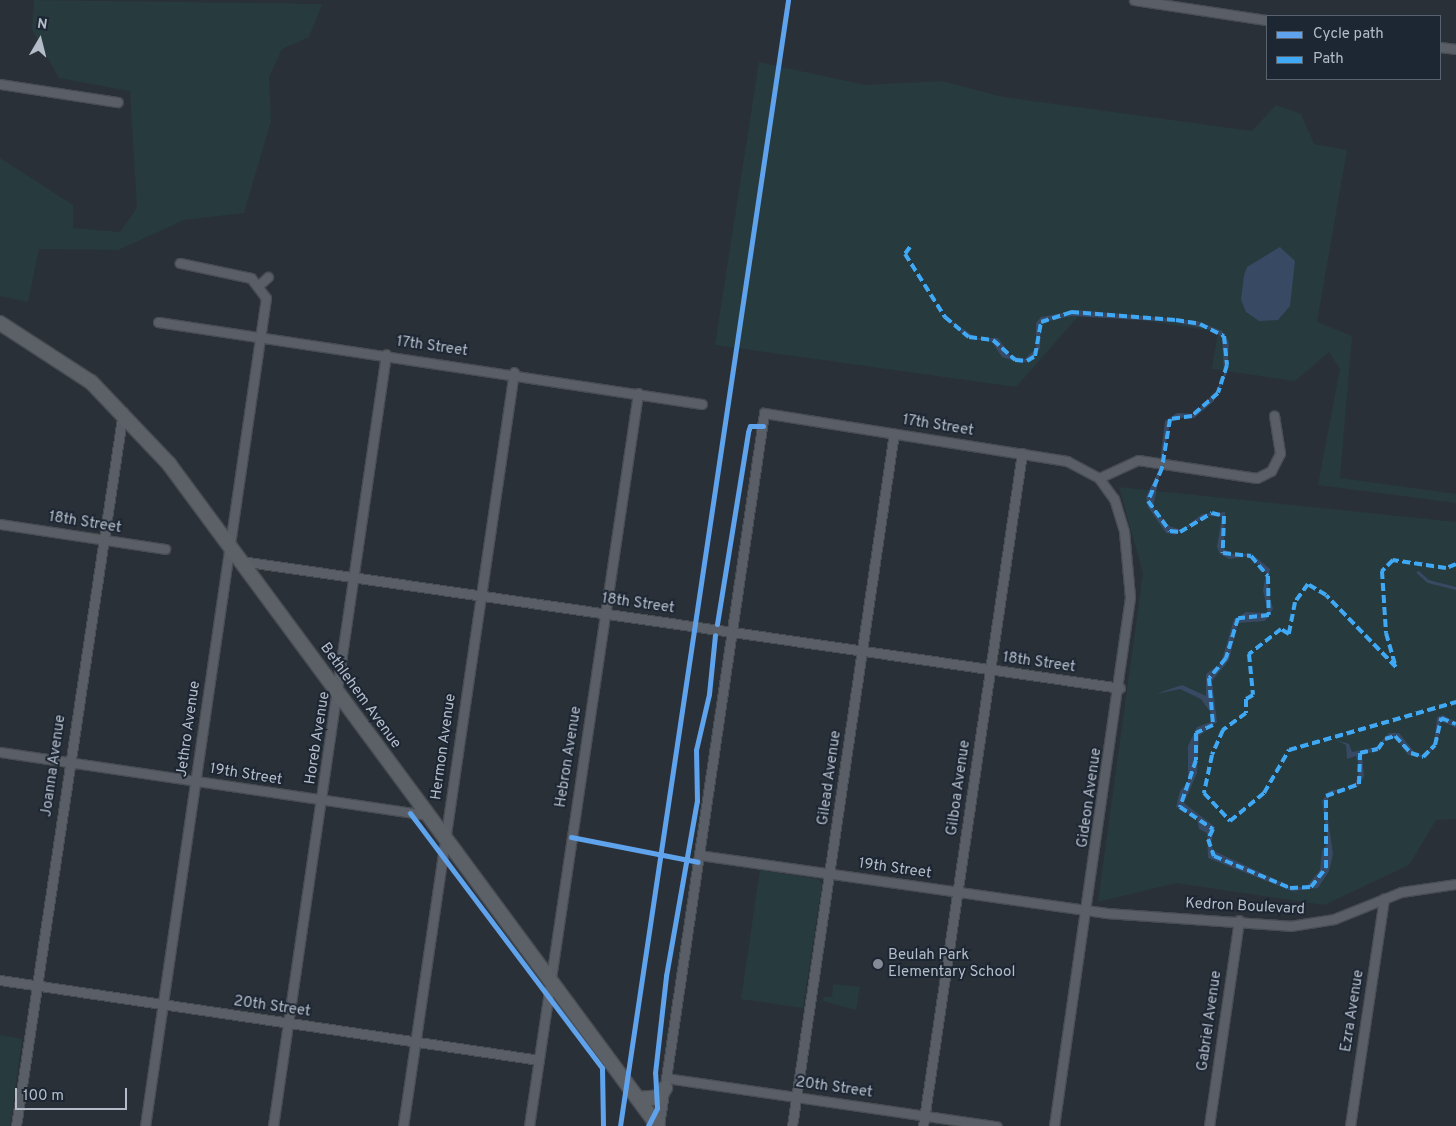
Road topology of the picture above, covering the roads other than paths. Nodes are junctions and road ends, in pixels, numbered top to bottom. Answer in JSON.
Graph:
{"nodes":[{"id":1,"x":1134,"y":0,"type":"edge"},
{"id":2,"x":1266,"y":20,"type":"edge"},
{"id":3,"x":1441,"y":47,"type":"edge"},
{"id":4,"x":1456,"y":49,"type":"edge"},
{"id":5,"x":0,"y":84,"type":"edge"},
{"id":6,"x":118,"y":102,"type":"dead end"},
{"id":7,"x":180,"y":263,"type":"dead end"},
{"id":8,"x":268,"y":278,"type":"dead end"},
{"id":9,"x":259,"y":285,"type":"junction"},
{"id":10,"x":158,"y":322,"type":"dead end"},
{"id":11,"x":0,"y":323,"type":"edge"},
{"id":12,"x":260,"y":336,"type":"junction"},
{"id":13,"x":386,"y":354,"type":"junction"},
{"id":14,"x":514,"y":372,"type":"junction"},
{"id":15,"x":638,"y":393,"type":"junction"},
{"id":16,"x":702,"y":404,"type":"dead end"},
{"id":17,"x":123,"y":412,"type":"junction"},
{"id":18,"x":1274,"y":415,"type":"dead end"},
{"id":19,"x":894,"y":433,"type":"junction"},
{"id":20,"x":1022,"y":453,"type":"junction"},
{"id":21,"x":1099,"y":478,"type":"junction"},
{"id":22,"x":0,"y":524,"type":"edge"},
{"id":23,"x":101,"y":539,"type":"junction"},
{"id":24,"x":230,"y":546,"type":"junction"},
{"id":25,"x":165,"y":549,"type":"dead end"},
{"id":26,"x":241,"y":561,"type":"junction"},
{"id":27,"x":355,"y":577,"type":"junction"},
{"id":28,"x":480,"y":595,"type":"junction"},
{"id":29,"x":605,"y":614,"type":"junction"},
{"id":30,"x":733,"y":632,"type":"junction"},
{"id":31,"x":862,"y":651,"type":"junction"},
{"id":32,"x":990,"y":669,"type":"junction"},
{"id":33,"x":1120,"y":688,"type":"junction"},
{"id":34,"x":339,"y":696,"type":"junction"},
{"id":35,"x":0,"y":752,"type":"edge"},
{"id":36,"x":68,"y":762,"type":"junction"},
{"id":37,"x":196,"y":781,"type":"junction"},
{"id":38,"x":322,"y":801,"type":"junction"},
{"id":39,"x":428,"y":815,"type":"junction"},
{"id":40,"x":445,"y":838,"type":"junction"},
{"id":41,"x":699,"y":855,"type":"junction"},
{"id":42,"x":829,"y":874,"type":"junction"},
{"id":43,"x":1456,"y":884,"type":"edge"},
{"id":44,"x":957,"y":892,"type":"junction"},
{"id":45,"x":1384,"y":899,"type":"junction"},
{"id":46,"x":1087,"y":910,"type":"junction"},
{"id":47,"x":1238,"y":920,"type":"junction"},
{"id":48,"x":0,"y":980,"type":"edge"},
{"id":49,"x":550,"y":981,"type":"junction"},
{"id":50,"x":36,"y":986,"type":"junction"},
{"id":51,"x":163,"y":1004,"type":"junction"},
{"id":52,"x":288,"y":1023,"type":"junction"},
{"id":53,"x":415,"y":1042,"type":"junction"},
{"id":54,"x":539,"y":1060,"type":"junction"},
{"id":55,"x":666,"y":1083,"type":"junction"},
{"id":56,"x":796,"y":1097,"type":"junction"},
{"id":57,"x":638,"y":1099,"type":"junction"},
{"id":58,"x":924,"y":1116,"type":"junction"},
{"id":59,"x":16,"y":1126,"type":"edge"},
{"id":60,"x":145,"y":1126,"type":"edge"},
{"id":61,"x":273,"y":1126,"type":"edge"},
{"id":62,"x":403,"y":1126,"type":"edge"},
{"id":63,"x":529,"y":1126,"type":"edge"},
{"id":64,"x":658,"y":1126,"type":"edge"},
{"id":65,"x":792,"y":1126,"type":"edge"},
{"id":66,"x":923,"y":1126,"type":"edge"},
{"id":67,"x":997,"y":1126,"type":"edge"},
{"id":68,"x":1054,"y":1126,"type":"edge"},
{"id":69,"x":1208,"y":1126,"type":"edge"},
{"id":70,"x":1350,"y":1126,"type":"edge"}],
"edges":[{"from":1,"to":2,"type":"street"},
{"from":3,"to":4,"type":"street"},
{"from":5,"to":6,"type":"street"},
{"from":7,"to":9,"type":"street"},
{"from":8,"to":9,"type":"street"},
{"from":9,"to":12,"type":"street","name":"Jethro Avenue"},
{"from":10,"to":12,"type":"street","name":"17th Street"},
{"from":11,"to":17,"type":"main road","name":"Bethlehem Avenue"},
{"from":12,"to":13,"type":"street","name":"17th Street"},
{"from":12,"to":24,"type":"street","name":"Jethro Avenue"},
{"from":13,"to":14,"type":"street","name":"17th Street"},
{"from":13,"to":27,"type":"street","name":"Horeb Avenue"},
{"from":14,"to":15,"type":"street","name":"17th Street"},
{"from":14,"to":28,"type":"street","name":"Hermon Avenue"},
{"from":15,"to":16,"type":"street","name":"17th Street"},
{"from":15,"to":29,"type":"street","name":"Hebron Avenue"},
{"from":17,"to":23,"type":"street","name":"Joanna Avenue"},
{"from":17,"to":24,"type":"main road","name":"Bethlehem Avenue"},
{"from":18,"to":21,"type":"street"},
{"from":19,"to":20,"type":"street","name":"17th Street"},
{"from":19,"to":30,"type":"street","name":"17th Street"},
{"from":19,"to":31,"type":"street","name":"Gilead Avenue"},
{"from":20,"to":21,"type":"street","name":"17th Street"},
{"from":20,"to":32,"type":"street","name":"Gilboa Avenue"},
{"from":21,"to":33,"type":"street","name":"Gideon Avenue"},
{"from":22,"to":23,"type":"street","name":"18th Street"},
{"from":23,"to":25,"type":"street","name":"18th Street"},
{"from":23,"to":36,"type":"street","name":"Joanna Avenue"},
{"from":24,"to":26,"type":"main road","name":"Bethlehem Avenue"},
{"from":24,"to":37,"type":"street","name":"Jethro Avenue"},
{"from":26,"to":27,"type":"street","name":"18th Street"},
{"from":26,"to":34,"type":"main road","name":"Bethlehem Avenue"},
{"from":27,"to":28,"type":"street","name":"18th Street"},
{"from":27,"to":34,"type":"street","name":"Horeb Avenue"},
{"from":28,"to":29,"type":"street","name":"18th Street"},
{"from":28,"to":40,"type":"street","name":"Hermon Avenue"},
{"from":29,"to":30,"type":"street","name":"18th Street"},
{"from":29,"to":49,"type":"street","name":"Hebron Avenue"},
{"from":30,"to":31,"type":"street","name":"18th Street"},
{"from":30,"to":41,"type":"street"},
{"from":31,"to":32,"type":"street","name":"18th Street"},
{"from":31,"to":42,"type":"street","name":"Gilead Avenue"},
{"from":32,"to":33,"type":"street","name":"18th Street"},
{"from":32,"to":44,"type":"street","name":"Gilboa Avenue"},
{"from":33,"to":46,"type":"street","name":"Gideon Avenue"},
{"from":34,"to":38,"type":"street","name":"Horeb Avenue"},
{"from":34,"to":39,"type":"main road","name":"Bethlehem Avenue"},
{"from":35,"to":36,"type":"street","name":"19th Street"},
{"from":36,"to":37,"type":"street","name":"19th Street"},
{"from":36,"to":50,"type":"street","name":"Joanna Avenue"},
{"from":37,"to":38,"type":"street","name":"19th Street"},
{"from":37,"to":51,"type":"street","name":"Jethro Avenue"},
{"from":38,"to":39,"type":"street","name":"19th Street"},
{"from":38,"to":52,"type":"street","name":"Horeb Avenue"},
{"from":39,"to":40,"type":"main road","name":"Bethlehem Avenue"},
{"from":40,"to":49,"type":"main road","name":"Bethlehem Avenue"},
{"from":40,"to":53,"type":"street","name":"Hermon Avenue"},
{"from":41,"to":42,"type":"street","name":"19th Street"},
{"from":41,"to":55,"type":"street"},
{"from":42,"to":44,"type":"street","name":"19th Street"},
{"from":42,"to":56,"type":"street","name":"Gilead Avenue"},
{"from":43,"to":45,"type":"street","name":"Kedron Boulevard"},
{"from":44,"to":46,"type":"street","name":"19th Street"},
{"from":44,"to":58,"type":"street","name":"Gilboa Avenue"},
{"from":45,"to":47,"type":"street","name":"Kedron Boulevard"},
{"from":45,"to":70,"type":"street","name":"Ezra Avenue"},
{"from":46,"to":47,"type":"street","name":"Kedron Boulevard"},
{"from":46,"to":68,"type":"street","name":"Gideon Avenue"},
{"from":47,"to":69,"type":"street","name":"Gabriel Avenue"},
{"from":48,"to":50,"type":"street","name":"20th Street"},
{"from":49,"to":54,"type":"street","name":"Hebron Avenue"},
{"from":49,"to":57,"type":"main road","name":"Bethlehem Avenue"},
{"from":50,"to":51,"type":"street","name":"20th Street"},
{"from":50,"to":59,"type":"street","name":"Joanna Avenue"},
{"from":51,"to":52,"type":"street","name":"20th Street"},
{"from":51,"to":60,"type":"street","name":"Jethro Avenue"},
{"from":52,"to":53,"type":"street","name":"20th Street"},
{"from":52,"to":61,"type":"street","name":"Horeb Avenue"},
{"from":53,"to":54,"type":"street","name":"20th Street"},
{"from":53,"to":62,"type":"street","name":"Hermon Avenue"},
{"from":54,"to":63,"type":"street","name":"Hebron Avenue"},
{"from":55,"to":56,"type":"street","name":"20th Street"},
{"from":55,"to":57,"type":"main road"},
{"from":55,"to":64,"type":"street"},
{"from":56,"to":58,"type":"street","name":"20th Street"},
{"from":56,"to":65,"type":"street","name":"Gilead Avenue"},
{"from":57,"to":64,"type":"main road","name":"Bethlehem Avenue"},
{"from":58,"to":66,"type":"street","name":"Gilboa Avenue"},
{"from":58,"to":67,"type":"street","name":"20th Street"}]}
